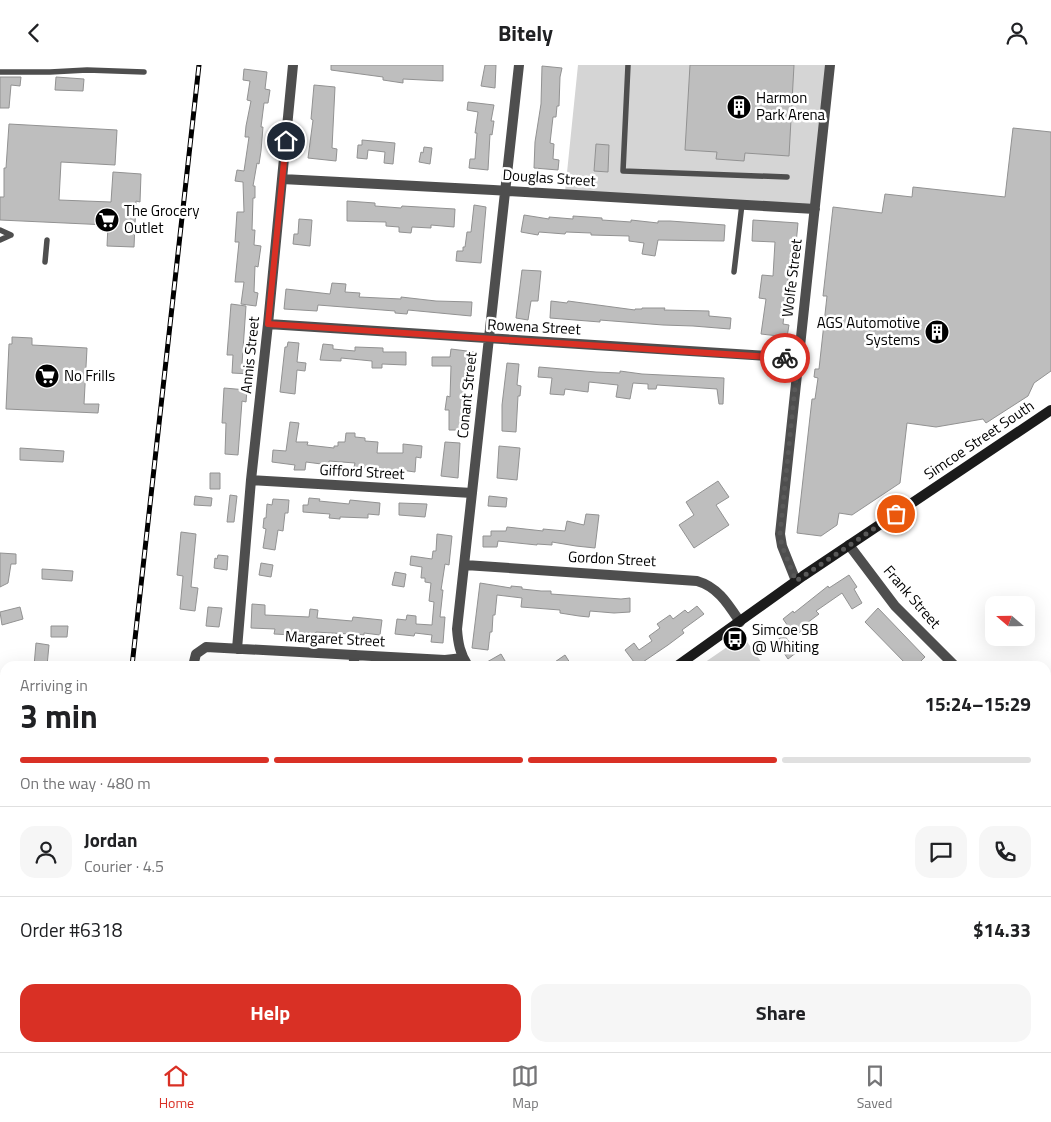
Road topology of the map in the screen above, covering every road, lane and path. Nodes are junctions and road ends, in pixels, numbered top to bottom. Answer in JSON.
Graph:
{"nodes":[{"id":1,"x":293,"y":65,"type":"edge"},
{"id":2,"x":519,"y":65,"type":"edge"},
{"id":3,"x":628,"y":65,"type":"edge"},
{"id":4,"x":830,"y":65,"type":"edge"},
{"id":5,"x":0,"y":72,"type":"edge"},
{"id":6,"x":144,"y":72,"type":"dead end"},
{"id":7,"x":788,"y":177,"type":"dead end"},
{"id":8,"x":282,"y":179,"type":"junction"},
{"id":9,"x":505,"y":190,"type":"junction"},
{"id":10,"x":742,"y":205,"type":"junction"},
{"id":11,"x":815,"y":209,"type":"junction"},
{"id":12,"x":0,"y":230,"type":"edge"},
{"id":13,"x":0,"y":240,"type":"edge"},
{"id":14,"x":47,"y":240,"type":"dead end"},
{"id":15,"x":45,"y":262,"type":"dead end"},
{"id":16,"x":734,"y":272,"type":"dead end"},
{"id":17,"x":268,"y":324,"type":"junction"},
{"id":18,"x":488,"y":340,"type":"junction"},
{"id":19,"x":798,"y":358,"type":"junction"},
{"id":20,"x":1051,"y":410,"type":"edge"},
{"id":21,"x":251,"y":480,"type":"junction"},
{"id":22,"x":472,"y":493,"type":"junction"},
{"id":23,"x":849,"y":545,"type":"junction"},
{"id":24,"x":465,"y":565,"type":"junction"},
{"id":25,"x":796,"y":581,"type":"junction"},
{"id":26,"x":740,"y":622,"type":"junction"},
{"id":27,"x":237,"y":649,"type":"junction"},
{"id":28,"x":354,"y":655,"type":"junction"},
{"id":29,"x":194,"y":661,"type":"edge"},
{"id":30,"x":353,"y":661,"type":"edge"},
{"id":31,"x":456,"y":661,"type":"edge"},
{"id":32,"x":466,"y":661,"type":"edge"},
{"id":33,"x":688,"y":661,"type":"edge"},
{"id":34,"x":950,"y":661,"type":"edge"}],
"edges":[{"from":1,"to":8,"type":"street","name":"Annis Street"},
{"from":2,"to":9,"type":"street","name":"Conant Street"},
{"from":3,"to":7,"type":"lane"},
{"from":4,"to":11,"type":"street","name":"Wolfe Street"},
{"from":5,"to":6,"type":"lane"},
{"from":8,"to":9,"type":"street","name":"Douglas Street"},
{"from":8,"to":17,"type":"street","name":"Annis Street"},
{"from":9,"to":10,"type":"street","name":"Douglas Street"},
{"from":9,"to":18,"type":"street","name":"Conant Street"},
{"from":10,"to":11,"type":"street","name":"Douglas Street"},
{"from":10,"to":16,"type":"lane"},
{"from":11,"to":19,"type":"street","name":"Wolfe Street"},
{"from":12,"to":13,"type":"lane"},
{"from":14,"to":15,"type":"lane"},
{"from":17,"to":18,"type":"street","name":"Rowena Street"},
{"from":17,"to":21,"type":"street","name":"Annis Street"},
{"from":18,"to":19,"type":"street","name":"Rowena Street"},
{"from":18,"to":22,"type":"street","name":"Conant Street"},
{"from":19,"to":25,"type":"street","name":"Wolfe Street"},
{"from":20,"to":23,"type":"main road","name":"Simcoe Street South"},
{"from":21,"to":22,"type":"street","name":"Gifford Street"},
{"from":21,"to":27,"type":"street","name":"Annis Street"},
{"from":22,"to":24,"type":"street","name":"Conant Street"},
{"from":23,"to":25,"type":"main road","name":"Simcoe Street South"},
{"from":23,"to":34,"type":"street","name":"Frank Street"},
{"from":24,"to":26,"type":"street","name":"Gordon Street"},
{"from":24,"to":32,"type":"street","name":"Conant Street"},
{"from":25,"to":26,"type":"main road","name":"Simcoe Street South"},
{"from":26,"to":33,"type":"main road","name":"Simcoe Street South"},
{"from":27,"to":28,"type":"street","name":"Margaret Street"},
{"from":27,"to":29,"type":"street","name":"Margaret Street"},
{"from":28,"to":30,"type":"street"},
{"from":28,"to":31,"type":"street","name":"Margaret Street"}]}
